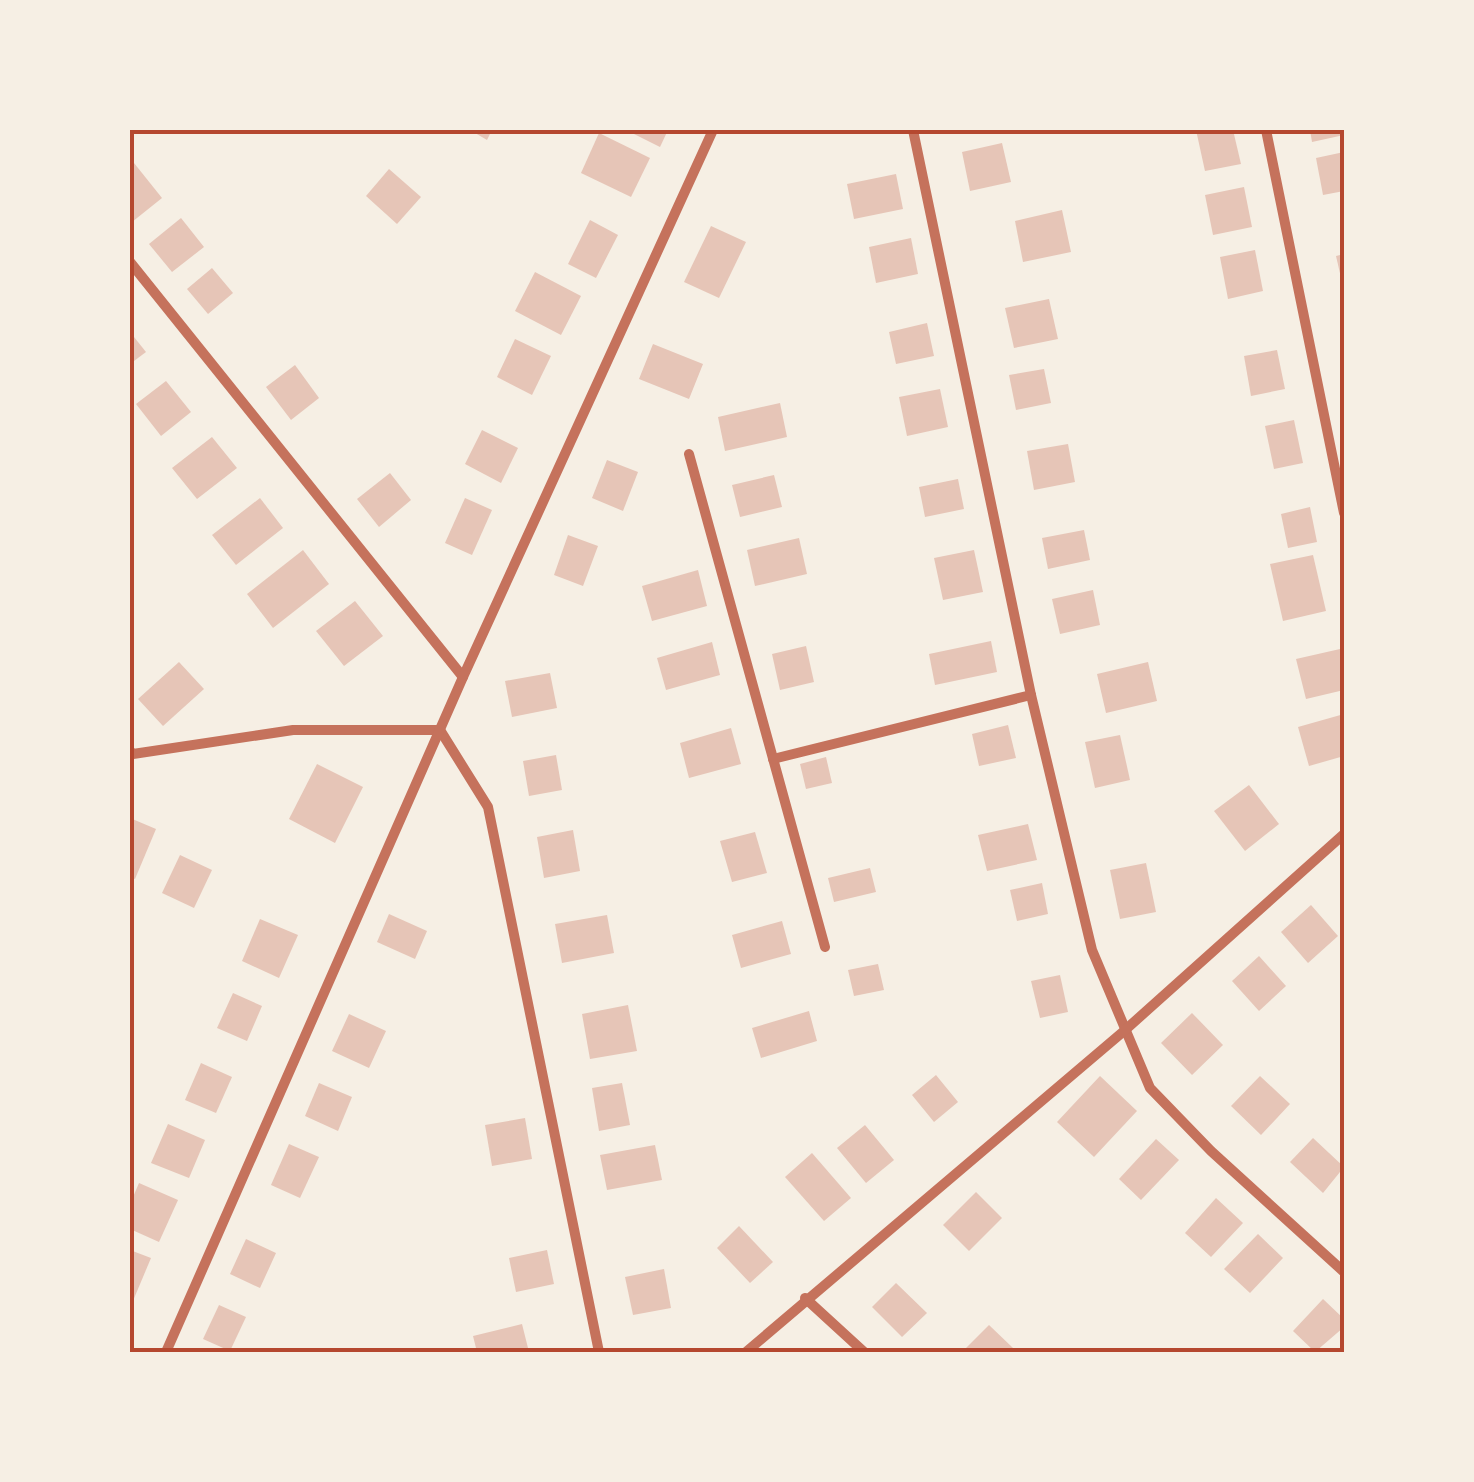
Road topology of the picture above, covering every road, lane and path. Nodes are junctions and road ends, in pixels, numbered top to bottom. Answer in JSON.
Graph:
{"nodes":[{"id":1,"x":713,"y":130,"type":"edge"},
{"id":2,"x":914,"y":130,"type":"edge"},
{"id":3,"x":1266,"y":130,"type":"edge"},
{"id":4,"x":130,"y":262,"type":"edge"},
{"id":5,"x":689,"y":454,"type":"dead end"},
{"id":6,"x":1344,"y":513,"type":"edge"},
{"id":7,"x":463,"y":676,"type":"junction"},
{"id":8,"x":1031,"y":695,"type":"junction"},
{"id":9,"x":440,"y":730,"type":"junction"},
{"id":10,"x":132,"y":752,"type":"edge"},
{"id":11,"x":773,"y":759,"type":"junction"},
{"id":12,"x":1344,"y":834,"type":"edge"},
{"id":13,"x":825,"y":947,"type":"dead end"},
{"id":14,"x":1124,"y":1030,"type":"junction"},
{"id":15,"x":1344,"y":1272,"type":"edge"},
{"id":16,"x":805,"y":1298,"type":"junction"},
{"id":17,"x":166,"y":1352,"type":"edge"},
{"id":18,"x":598,"y":1352,"type":"edge"},
{"id":19,"x":746,"y":1352,"type":"edge"},
{"id":20,"x":864,"y":1352,"type":"edge"}],
"edges":[{"from":1,"to":7,"type":"street"},
{"from":2,"to":8,"type":"street"},
{"from":3,"to":6,"type":"street"},
{"from":4,"to":7,"type":"street"},
{"from":5,"to":11,"type":"street"},
{"from":7,"to":9,"type":"street"},
{"from":8,"to":11,"type":"street"},
{"from":8,"to":14,"type":"street"},
{"from":9,"to":10,"type":"street"},
{"from":9,"to":17,"type":"street"},
{"from":9,"to":18,"type":"street"},
{"from":11,"to":13,"type":"street"},
{"from":12,"to":14,"type":"street"},
{"from":14,"to":15,"type":"street"},
{"from":14,"to":16,"type":"street"},
{"from":16,"to":19,"type":"street"},
{"from":16,"to":20,"type":"street"}]}
